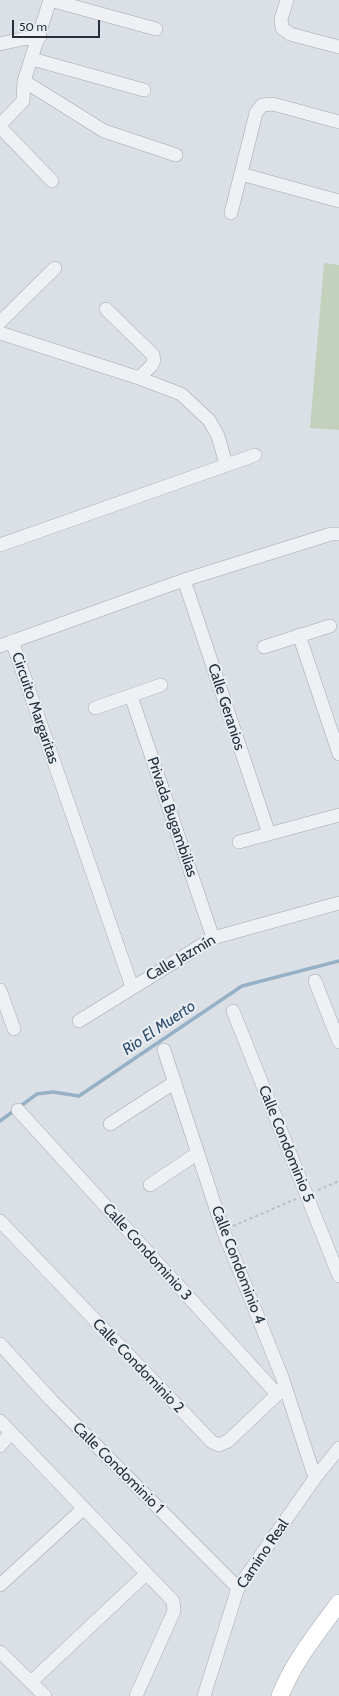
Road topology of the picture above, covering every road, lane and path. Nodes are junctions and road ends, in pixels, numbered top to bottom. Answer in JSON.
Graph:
{"nodes":[{"id":1,"x":50,"y":0,"type":"edge"},
{"id":2,"x":287,"y":0,"type":"edge"},
{"id":3,"x":156,"y":29,"type":"dead end"},
{"id":4,"x":40,"y":37,"type":"junction"},
{"id":5,"x":0,"y":44,"type":"edge"},
{"id":6,"x":339,"y":47,"type":"edge"},
{"id":7,"x":32,"y":59,"type":"junction"},
{"id":8,"x":24,"y":81,"type":"junction"},
{"id":9,"x":144,"y":90,"type":"dead end"},
{"id":10,"x":339,"y":122,"type":"edge"},
{"id":11,"x":0,"y":125,"type":"edge"},
{"id":12,"x":176,"y":154,"type":"dead end"},
{"id":13,"x":241,"y":174,"type":"junction"},
{"id":14,"x":52,"y":181,"type":"dead end"},
{"id":15,"x":339,"y":201,"type":"edge"},
{"id":16,"x":231,"y":213,"type":"dead end"},
{"id":17,"x":55,"y":268,"type":"dead end"},
{"id":18,"x":106,"y":309,"type":"dead end"},
{"id":19,"x":0,"y":322,"type":"edge"},
{"id":20,"x":0,"y":333,"type":"edge"},
{"id":21,"x":139,"y":378,"type":"junction"},
{"id":22,"x":255,"y":455,"type":"dead end"},
{"id":23,"x":226,"y":464,"type":"junction"},
{"id":24,"x":339,"y":534,"type":"edge"},
{"id":25,"x":0,"y":545,"type":"edge"},
{"id":26,"x":184,"y":580,"type":"junction"},
{"id":27,"x":330,"y":626,"type":"dead end"},
{"id":28,"x":299,"y":635,"type":"junction"},
{"id":29,"x":6,"y":644,"type":"edge"},
{"id":30,"x":264,"y":647,"type":"dead end"},
{"id":31,"x":161,"y":685,"type":"dead end"},
{"id":32,"x":131,"y":696,"type":"junction"},
{"id":33,"x":95,"y":708,"type":"dead end"},
{"id":34,"x":339,"y":754,"type":"edge"},
{"id":35,"x":339,"y":815,"type":"edge"},
{"id":36,"x":269,"y":834,"type":"junction"},
{"id":37,"x":239,"y":842,"type":"dead end"},
{"id":38,"x":339,"y":903,"type":"edge"},
{"id":39,"x":213,"y":938,"type":"junction"},
{"id":40,"x":315,"y":981,"type":"dead end"},
{"id":41,"x":132,"y":987,"type":"junction"},
{"id":42,"x":0,"y":990,"type":"edge"},
{"id":43,"x":233,"y":1011,"type":"dead end"},
{"id":44,"x":79,"y":1021,"type":"dead end"},
{"id":45,"x":14,"y":1029,"type":"dead end"},
{"id":46,"x":339,"y":1042,"type":"edge"},
{"id":47,"x":164,"y":1050,"type":"dead end"},
{"id":48,"x":174,"y":1082,"type":"junction"},
{"id":49,"x":18,"y":1110,"type":"dead end"},
{"id":50,"x":110,"y":1124,"type":"dead end"},
{"id":51,"x":198,"y":1153,"type":"junction"},
{"id":52,"x":339,"y":1181,"type":"edge"},
{"id":53,"x":150,"y":1185,"type":"dead end"},
{"id":54,"x":306,"y":1195,"type":"junction"},
{"id":55,"x":0,"y":1221,"type":"edge"},
{"id":56,"x":223,"y":1230,"type":"junction"},
{"id":57,"x":339,"y":1276,"type":"edge"},
{"id":58,"x":0,"y":1344,"type":"edge"},
{"id":59,"x":281,"y":1391,"type":"junction"},
{"id":60,"x":0,"y":1421,"type":"edge"},
{"id":61,"x":11,"y":1432,"type":"junction"},
{"id":62,"x":0,"y":1446,"type":"edge"},
{"id":63,"x":339,"y":1448,"type":"edge"},
{"id":64,"x":315,"y":1478,"type":"junction"},
{"id":65,"x":83,"y":1509,"type":"junction"},
{"id":66,"x":146,"y":1574,"type":"junction"},
{"id":67,"x":0,"y":1585,"type":"edge"},
{"id":68,"x":238,"y":1588,"type":"junction"},
{"id":69,"x":339,"y":1603,"type":"edge"},
{"id":70,"x":0,"y":1652,"type":"edge"},
{"id":71,"x":31,"y":1682,"type":"junction"},
{"id":72,"x":45,"y":1696,"type":"edge"},
{"id":73,"x":136,"y":1696,"type":"edge"},
{"id":74,"x":204,"y":1696,"type":"edge"},
{"id":75,"x":280,"y":1696,"type":"edge"}],
"edges":[{"from":1,"to":3,"type":"street"},
{"from":1,"to":4,"type":"street"},
{"from":2,"to":6,"type":"street"},
{"from":4,"to":5,"type":"street"},
{"from":4,"to":7,"type":"street"},
{"from":7,"to":8,"type":"street"},
{"from":7,"to":9,"type":"street"},
{"from":8,"to":11,"type":"street"},
{"from":8,"to":12,"type":"street"},
{"from":10,"to":13,"type":"street"},
{"from":11,"to":14,"type":"street"},
{"from":13,"to":15,"type":"street"},
{"from":13,"to":16,"type":"street"},
{"from":17,"to":19,"type":"street"},
{"from":18,"to":21,"type":"street"},
{"from":20,"to":21,"type":"street"},
{"from":21,"to":23,"type":"street"},
{"from":22,"to":23,"type":"street"},
{"from":23,"to":25,"type":"street"},
{"from":24,"to":26,"type":"street","name":"Circuito Margaritas"},
{"from":26,"to":29,"type":"street","name":"Circuito Margaritas"},
{"from":26,"to":36,"type":"street","name":"Calle Geranios"},
{"from":27,"to":28,"type":"street"},
{"from":28,"to":30,"type":"street"},
{"from":28,"to":34,"type":"street"},
{"from":29,"to":41,"type":"street","name":"Circuito Margaritas"},
{"from":31,"to":32,"type":"street"},
{"from":32,"to":33,"type":"street"},
{"from":32,"to":39,"type":"street","name":"Privada Bugambilias"},
{"from":35,"to":36,"type":"street"},
{"from":36,"to":37,"type":"street"},
{"from":38,"to":39,"type":"street","name":"Calle Jazmín"},
{"from":39,"to":41,"type":"street","name":"Calle Jazmín"},
{"from":40,"to":46,"type":"street"},
{"from":41,"to":44,"type":"street","name":"Calle Jazmín"},
{"from":42,"to":45,"type":"street"},
{"from":43,"to":54,"type":"street","name":"Calle Condominio 5"},
{"from":47,"to":48,"type":"street","name":"Calle Condominio 4"},
{"from":48,"to":50,"type":"street"},
{"from":48,"to":51,"type":"street","name":"Calle Condominio 4"},
{"from":49,"to":59,"type":"street","name":"Calle Condominio 3"},
{"from":51,"to":53,"type":"street"},
{"from":51,"to":56,"type":"street","name":"Calle Condominio 4"},
{"from":52,"to":54,"type":"path"},
{"from":54,"to":56,"type":"path"},
{"from":54,"to":57,"type":"street","name":"Calle Condominio 5"},
{"from":55,"to":59,"type":"street","name":"Calle Condominio 2"},
{"from":56,"to":59,"type":"street","name":"Calle Condominio 4"},
{"from":58,"to":68,"type":"street","name":"Calle Condominio 1"},
{"from":59,"to":64,"type":"street","name":"Calle Condominio 4"},
{"from":60,"to":61,"type":"street"},
{"from":61,"to":62,"type":"street"},
{"from":61,"to":65,"type":"street"},
{"from":63,"to":64,"type":"street","name":"Camino Real"},
{"from":64,"to":68,"type":"street","name":"Camino Real"},
{"from":65,"to":66,"type":"street"},
{"from":65,"to":67,"type":"street"},
{"from":66,"to":71,"type":"street"},
{"from":66,"to":73,"type":"street"},
{"from":68,"to":74,"type":"street","name":"Camino Real"},
{"from":69,"to":75,"type":"main road"},
{"from":70,"to":71,"type":"street"},
{"from":71,"to":72,"type":"street"}]}
